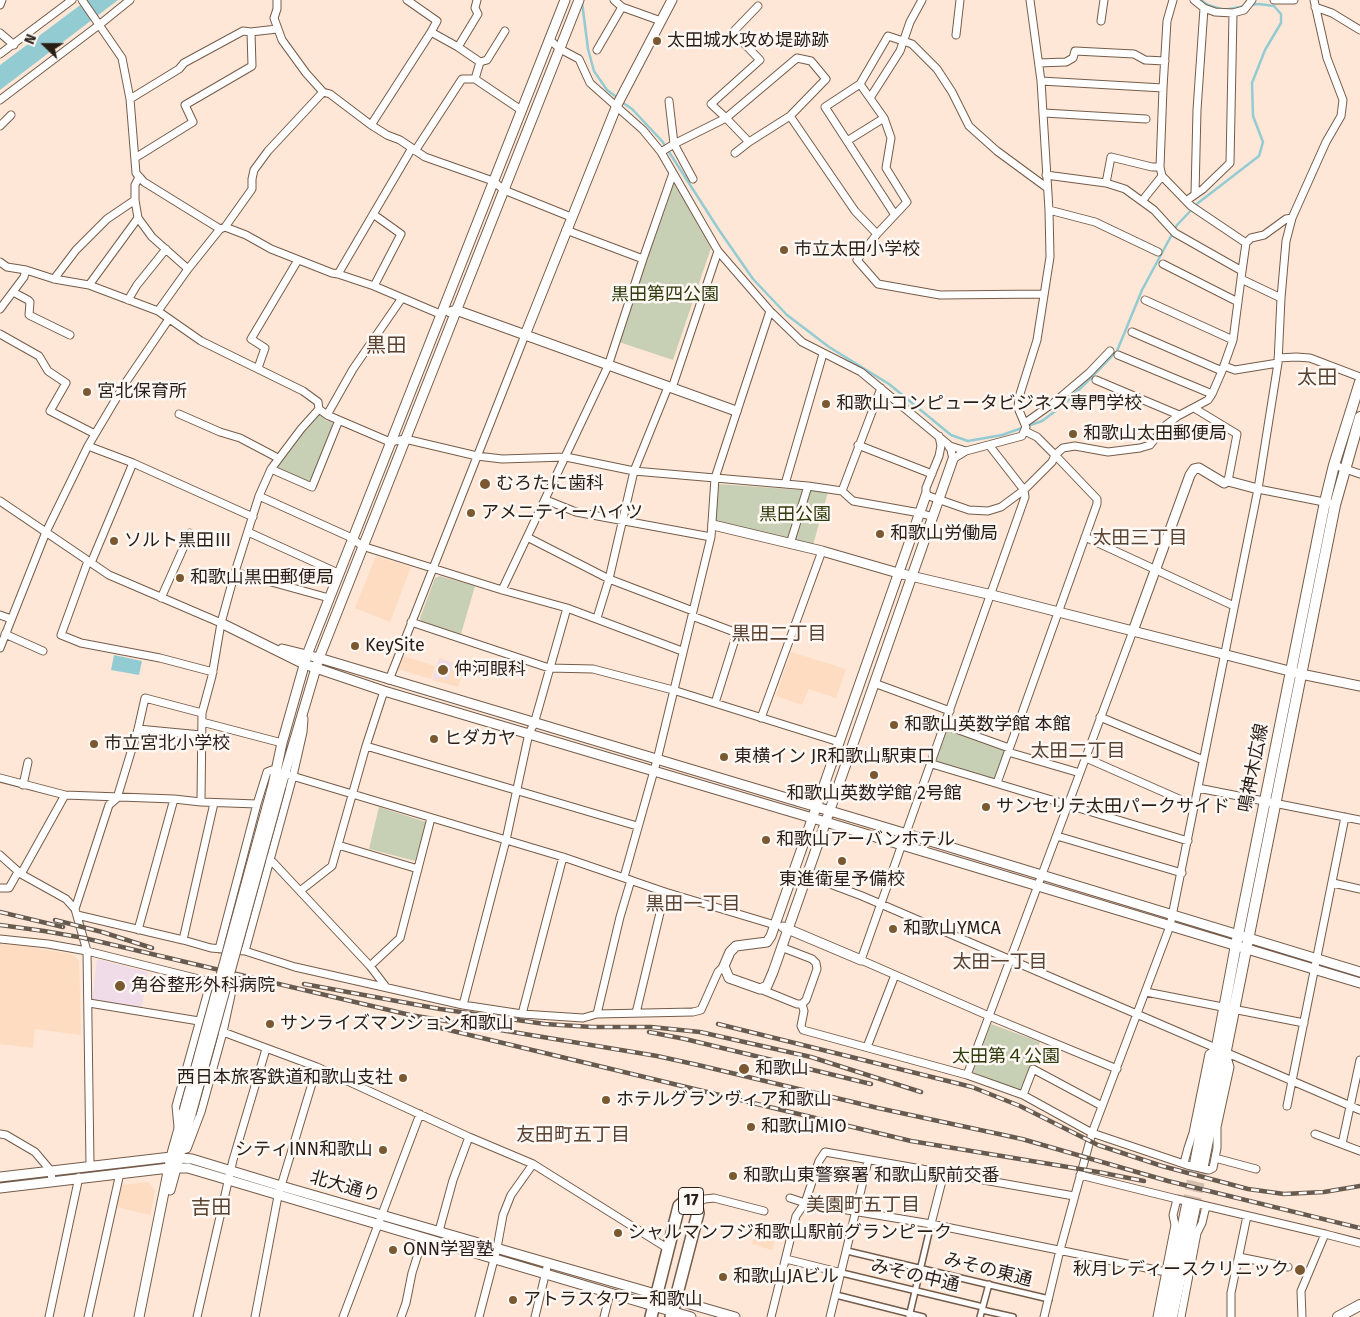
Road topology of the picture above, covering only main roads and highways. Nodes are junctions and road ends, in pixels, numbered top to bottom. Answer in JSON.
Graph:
{"nodes":[{"id":1,"x":1360,"y":382,"type":"edge"},
{"id":2,"x":1360,"y":417,"type":"edge"},
{"id":3,"x":1339,"y":467,"type":"junction"},
{"id":4,"x":1199,"y":1164,"type":"tunnel mouth"},
{"id":5,"x":1360,"y":1305,"type":"edge"},
{"id":6,"x":652,"y":1311,"type":"edge"},
{"id":7,"x":672,"y":1314,"type":"edge"},
{"id":8,"x":1164,"y":1317,"type":"edge"},
{"id":9,"x":1172,"y":1317,"type":"edge"},
{"id":10,"x":1338,"y":1317,"type":"edge"}],
"edges":[{"from":1,"to":3,"type":"main road","name":"鳴神木広線"},
{"from":2,"to":3,"type":"main road","name":"鳴神木広線"},
{"from":3,"to":4,"type":"main road","name":"鳴神木広線"},
{"from":5,"to":10,"type":"main road"},
{"from":6,"to":7,"type":"main road","number":"17"},
{"from":8,"to":9,"type":"main road"}]}
